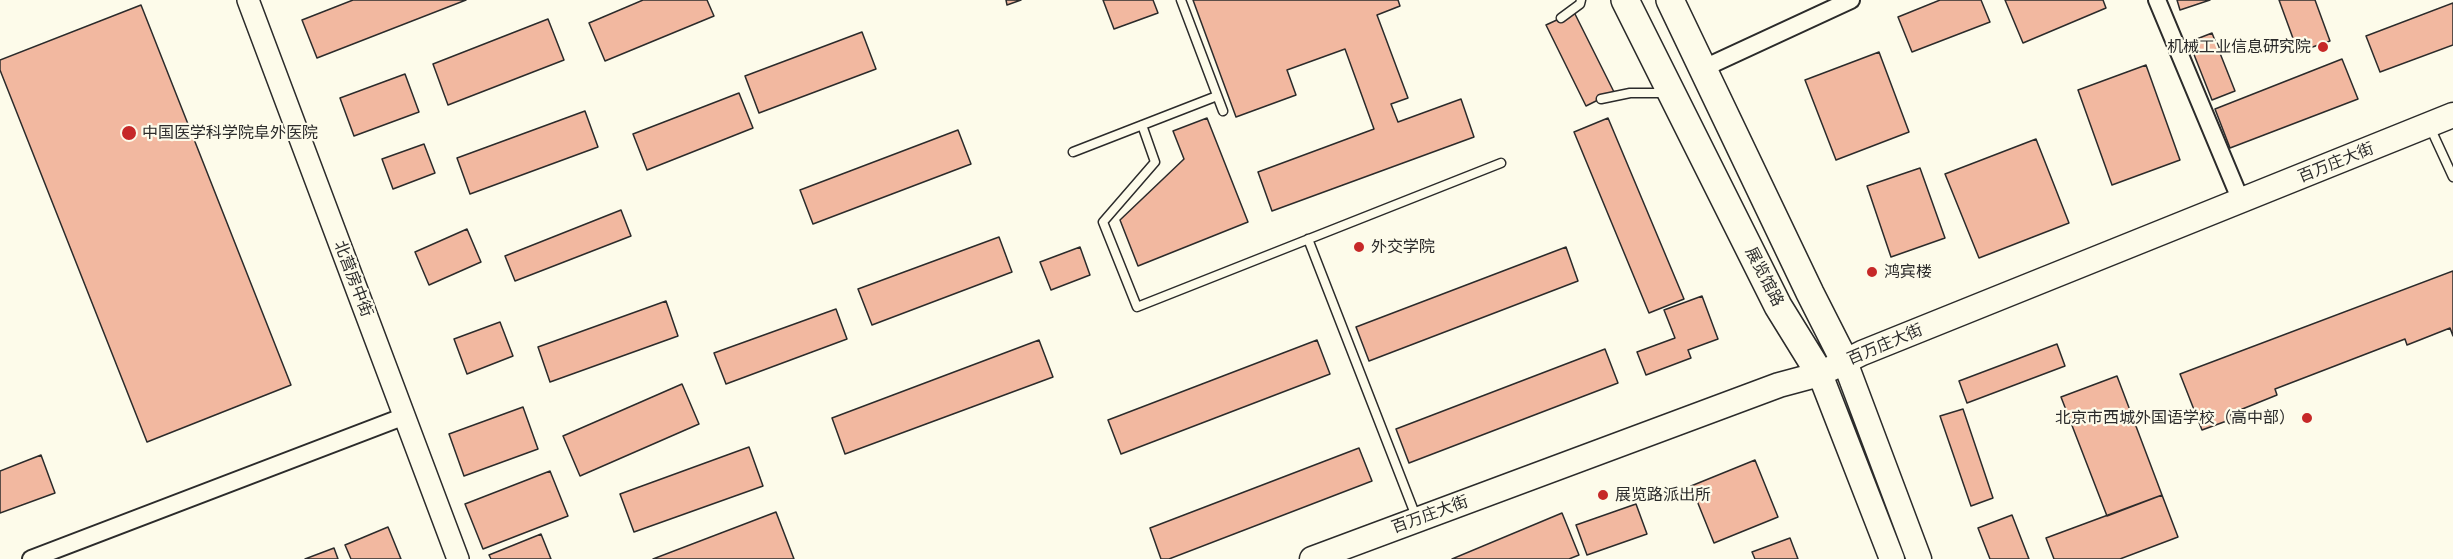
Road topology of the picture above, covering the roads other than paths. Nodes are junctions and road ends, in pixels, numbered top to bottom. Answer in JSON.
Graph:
{"nodes":[{"id":1,"x":248,"y":0,"type":"edge"},
{"id":2,"x":1181,"y":0,"type":"edge"},
{"id":3,"x":1581,"y":0,"type":"edge"},
{"id":4,"x":1625,"y":0,"type":"edge"},
{"id":5,"x":1670,"y":0,"type":"edge"},
{"id":6,"x":1851,"y":0,"type":"edge"},
{"id":7,"x":2157,"y":0,"type":"edge"},
{"id":8,"x":1561,"y":18,"type":"dead end"},
{"id":9,"x":1704,"y":68,"type":"junction"},
{"id":10,"x":1672,"y":93,"type":"junction"},
{"id":11,"x":1217,"y":96,"type":"junction"},
{"id":12,"x":1601,"y":99,"type":"dead end"},
{"id":13,"x":1222,"y":111,"type":"dead end"},
{"id":14,"x":2453,"y":116,"type":"edge"},
{"id":15,"x":1142,"y":125,"type":"junction"},
{"id":16,"x":2429,"y":125,"type":"junction"},
{"id":17,"x":1073,"y":152,"type":"dead end"},
{"id":18,"x":1501,"y":163,"type":"dead end"},
{"id":19,"x":2453,"y":177,"type":"edge"},
{"id":20,"x":2241,"y":201,"type":"junction"},
{"id":21,"x":1308,"y":239,"type":"junction"},
{"id":22,"x":1845,"y":362,"type":"junction"},
{"id":23,"x":1820,"y":374,"type":"junction"},
{"id":24,"x":405,"y":416,"type":"junction"},
{"id":25,"x":1418,"y":520,"type":"junction"},
{"id":26,"x":31,"y":559,"type":"edge"},
{"id":27,"x":458,"y":559,"type":"edge"},
{"id":28,"x":1312,"y":559,"type":"edge"},
{"id":29,"x":1892,"y":559,"type":"edge"},
{"id":30,"x":1919,"y":559,"type":"edge"}],
"edges":[{"from":1,"to":24,"type":"street","name":"北营房中街"},
{"from":2,"to":11,"type":"lane"},
{"from":3,"to":8,"type":"lane"},
{"from":4,"to":10,"type":"main road","name":"展览馆路"},
{"from":5,"to":9,"type":"main road","name":"展览馆路"},
{"from":6,"to":9,"type":"street"},
{"from":7,"to":20,"type":"street"},
{"from":9,"to":22,"type":"main road","name":"展览馆路"},
{"from":10,"to":12,"type":"lane"},
{"from":10,"to":23,"type":"main road","name":"展览馆路"},
{"from":11,"to":13,"type":"lane"},
{"from":11,"to":15,"type":"lane"},
{"from":14,"to":16,"type":"main road","name":"百万庄大街"},
{"from":15,"to":17,"type":"lane"},
{"from":15,"to":21,"type":"lane"},
{"from":16,"to":19,"type":"lane"},
{"from":16,"to":20,"type":"main road","name":"百万庄大街"},
{"from":18,"to":21,"type":"lane"},
{"from":20,"to":22,"type":"main road","name":"百万庄大街"},
{"from":21,"to":25,"type":"lane"},
{"from":22,"to":23,"type":"main road","name":"百万庄大街"},
{"from":22,"to":30,"type":"main road","name":"展览馆路"},
{"from":23,"to":25,"type":"main road","name":"百万庄大街"},
{"from":23,"to":29,"type":"main road","name":"展览馆路"},
{"from":24,"to":26,"type":"street"},
{"from":24,"to":27,"type":"street","name":"北营房中街"},
{"from":25,"to":28,"type":"main road","name":"百万庄大街"}]}
